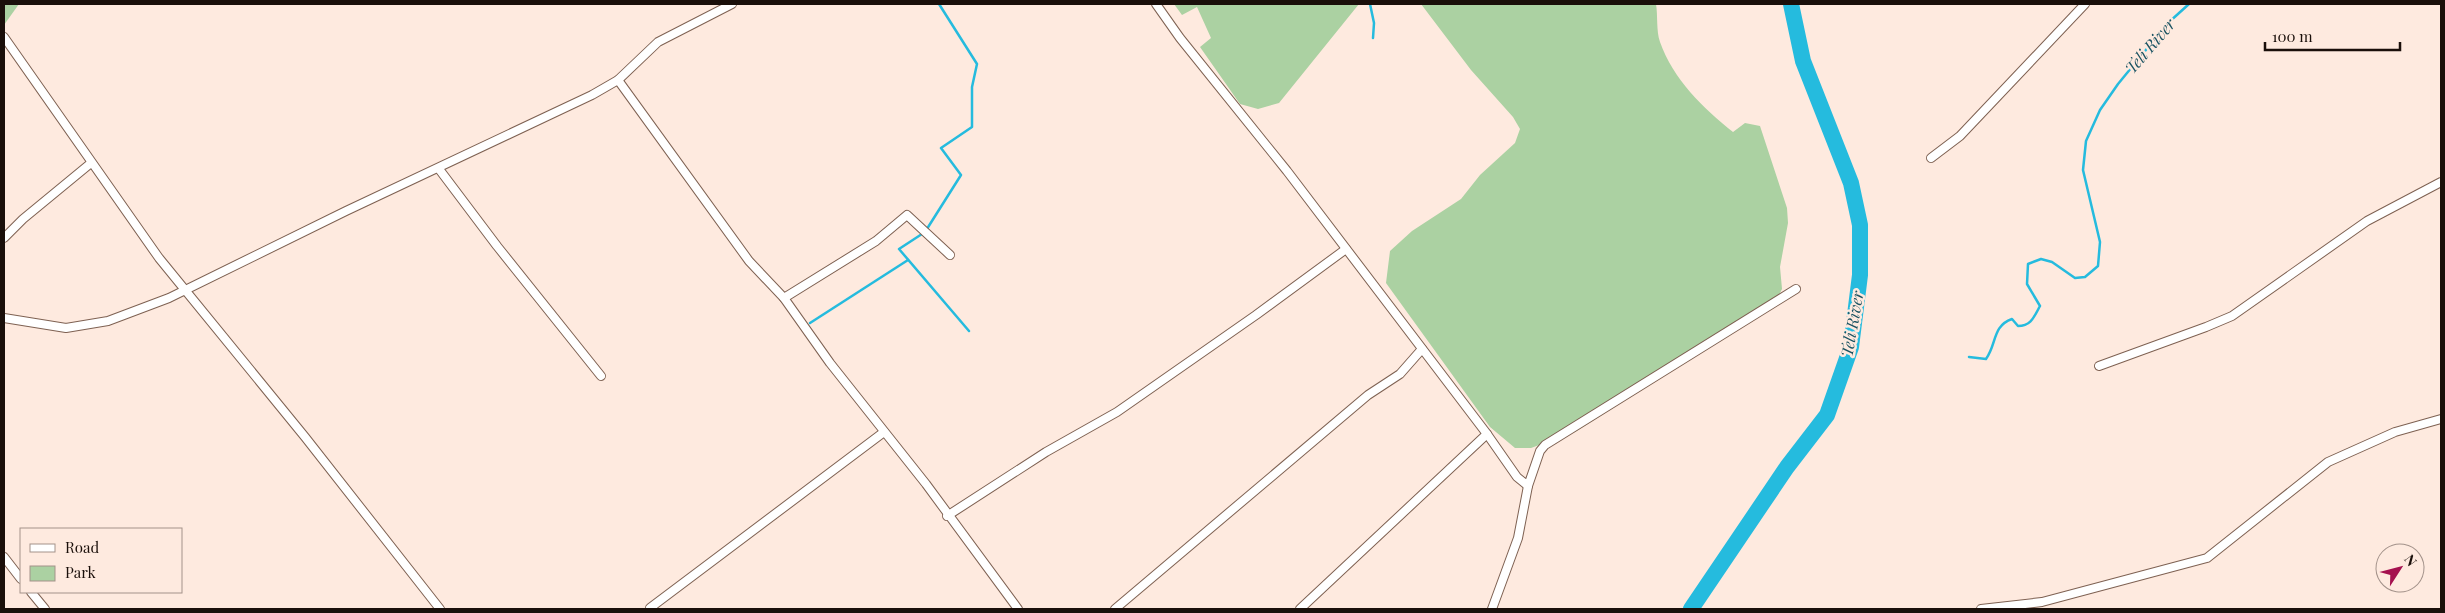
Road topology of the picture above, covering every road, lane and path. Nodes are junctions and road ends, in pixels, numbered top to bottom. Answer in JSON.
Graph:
{"nodes":[{"id":1,"x":732,"y":4,"type":"edge"},
{"id":2,"x":1156,"y":4,"type":"edge"},
{"id":3,"x":2085,"y":4,"type":"edge"},
{"id":4,"x":4,"y":37,"type":"edge"},
{"id":5,"x":618,"y":80,"type":"junction"},
{"id":6,"x":1931,"y":158,"type":"dead end"},
{"id":7,"x":91,"y":163,"type":"junction"},
{"id":8,"x":439,"y":169,"type":"junction"},
{"id":9,"x":2441,"y":182,"type":"edge"},
{"id":10,"x":4,"y":238,"type":"edge"},
{"id":11,"x":1346,"y":249,"type":"junction"},
{"id":12,"x":950,"y":256,"type":"dead end"},
{"id":13,"x":1796,"y":289,"type":"dead end"},
{"id":14,"x":186,"y":290,"type":"junction"},
{"id":15,"x":784,"y":298,"type":"junction"},
{"id":16,"x":4,"y":318,"type":"edge"},
{"id":17,"x":1422,"y":349,"type":"junction"},
{"id":18,"x":2099,"y":366,"type":"dead end"},
{"id":19,"x":601,"y":376,"type":"dead end"},
{"id":20,"x":2441,"y":419,"type":"edge"},
{"id":21,"x":884,"y":432,"type":"junction"},
{"id":22,"x":1487,"y":434,"type":"junction"},
{"id":23,"x":1528,"y":486,"type":"junction"},
{"id":24,"x":947,"y":516,"type":"junction"},
{"id":25,"x":4,"y":557,"type":"edge"},
{"id":26,"x":20,"y":578,"type":"edge"},
{"id":27,"x":32,"y":593,"type":"edge"},
{"id":28,"x":2043,"y":606,"type":"edge"},
{"id":29,"x":650,"y":608,"type":"dead end"},
{"id":30,"x":44,"y":609,"type":"edge"},
{"id":31,"x":440,"y":609,"type":"edge"},
{"id":32,"x":1018,"y":609,"type":"edge"},
{"id":33,"x":1115,"y":609,"type":"edge"},
{"id":34,"x":1300,"y":609,"type":"edge"},
{"id":35,"x":1492,"y":609,"type":"edge"},
{"id":36,"x":1981,"y":609,"type":"edge"}],
"edges":[{"from":1,"to":5,"type":"street"},
{"from":2,"to":11,"type":"street"},
{"from":3,"to":6,"type":"street"},
{"from":4,"to":7,"type":"street"},
{"from":5,"to":8,"type":"street"},
{"from":5,"to":15,"type":"street"},
{"from":7,"to":10,"type":"street"},
{"from":7,"to":14,"type":"street"},
{"from":8,"to":14,"type":"street"},
{"from":8,"to":19,"type":"street"},
{"from":9,"to":18,"type":"street"},
{"from":11,"to":17,"type":"street"},
{"from":11,"to":24,"type":"street"},
{"from":12,"to":15,"type":"street"},
{"from":13,"to":23,"type":"street"},
{"from":14,"to":16,"type":"street"},
{"from":14,"to":31,"type":"street"},
{"from":15,"to":21,"type":"street"},
{"from":17,"to":22,"type":"street"},
{"from":17,"to":33,"type":"street"},
{"from":20,"to":28,"type":"street"},
{"from":21,"to":24,"type":"street"},
{"from":21,"to":29,"type":"street"},
{"from":22,"to":23,"type":"street"},
{"from":22,"to":34,"type":"street"},
{"from":23,"to":35,"type":"street"},
{"from":24,"to":32,"type":"street"},
{"from":25,"to":26,"type":"street"},
{"from":27,"to":30,"type":"street"},
{"from":28,"to":36,"type":"street"}]}
